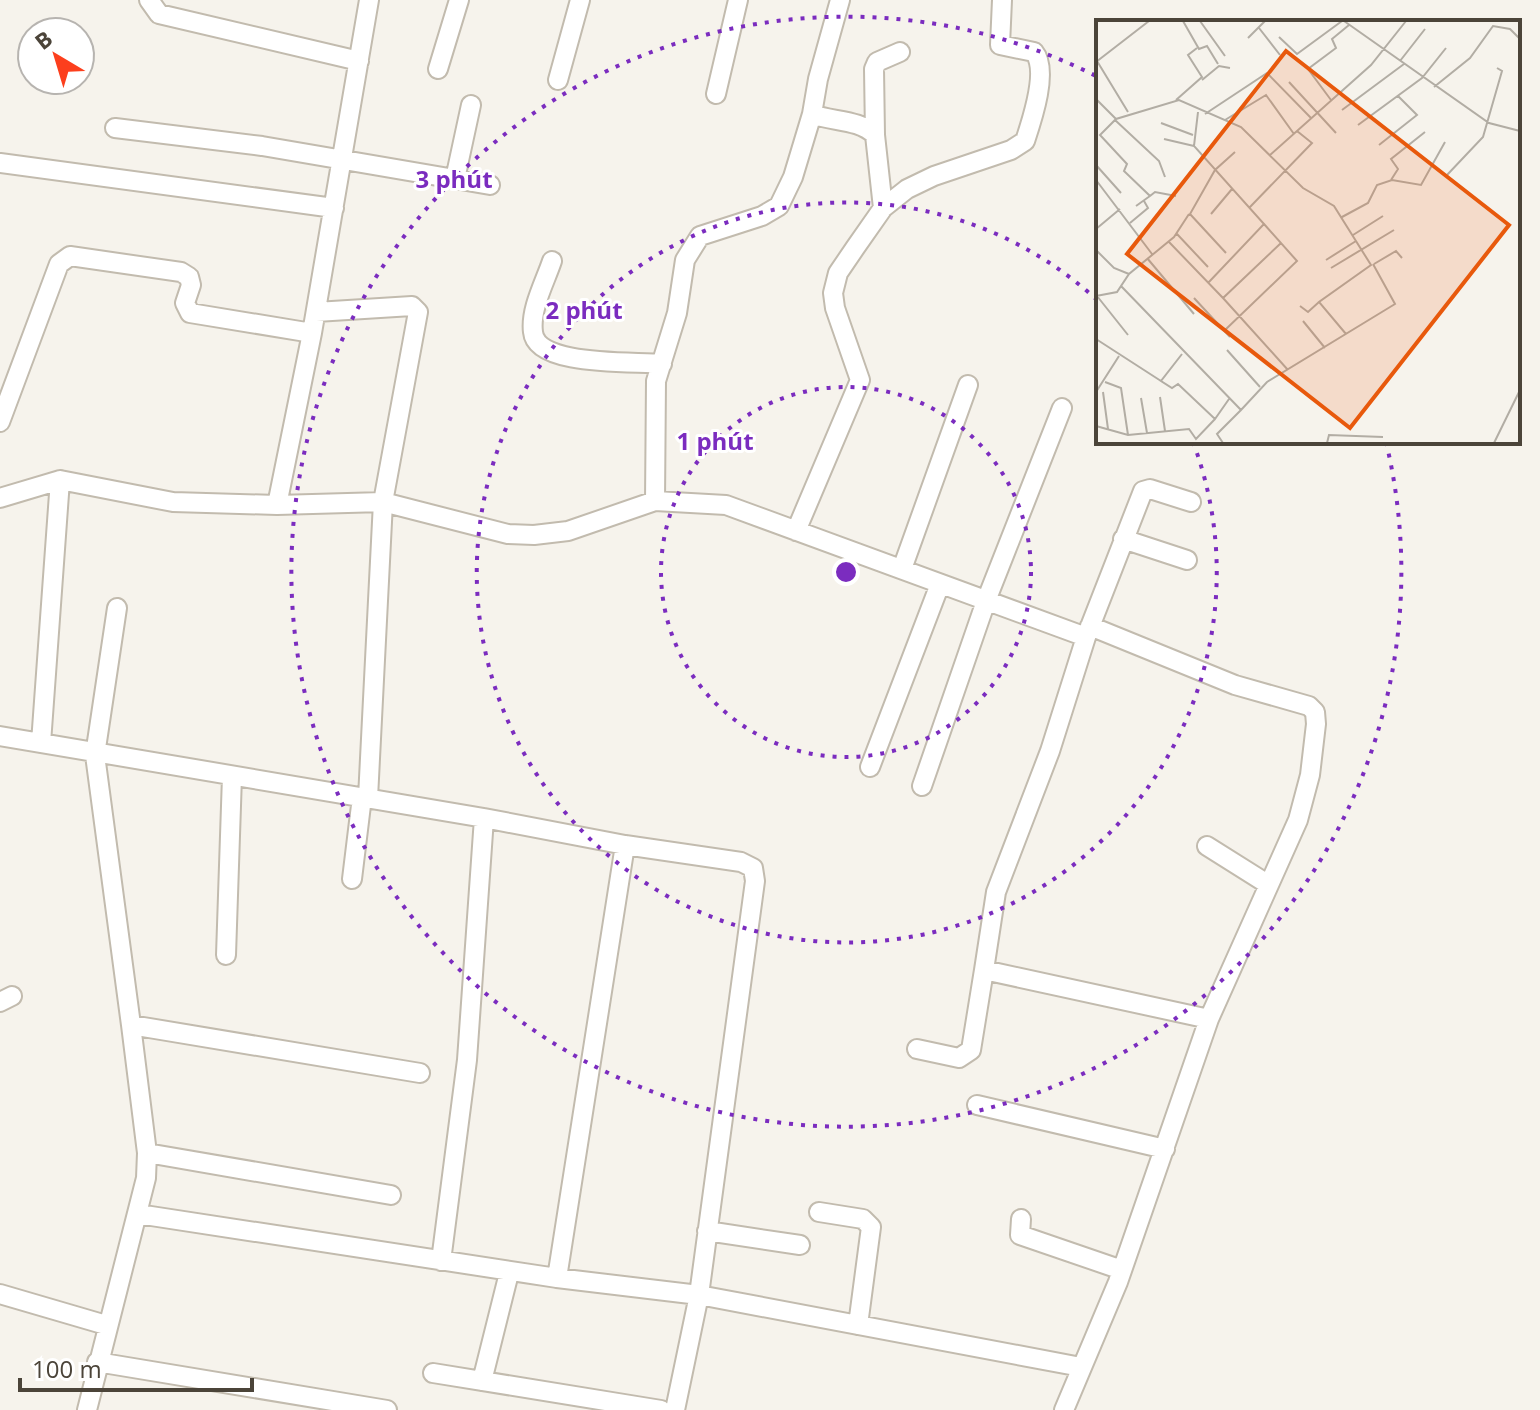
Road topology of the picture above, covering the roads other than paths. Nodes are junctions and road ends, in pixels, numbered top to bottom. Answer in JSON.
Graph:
{"nodes":[{"id":1,"x":149,"y":0,"type":"edge"},
{"id":2,"x":369,"y":0,"type":"edge"},
{"id":3,"x":459,"y":0,"type":"edge"},
{"id":4,"x":580,"y":0,"type":"edge"},
{"id":5,"x":738,"y":0,"type":"edge"},
{"id":6,"x":840,"y":0,"type":"edge"},
{"id":7,"x":1002,"y":0,"type":"edge"},
{"id":8,"x":900,"y":52,"type":"dead end"},
{"id":9,"x":359,"y":61,"type":"junction"},
{"id":10,"x":438,"y":69,"type":"dead end"},
{"id":11,"x":558,"y":80,"type":"dead end"},
{"id":12,"x":716,"y":94,"type":"dead end"},
{"id":13,"x":471,"y":105,"type":"dead end"},
{"id":14,"x":812,"y":114,"type":"junction"},
{"id":15,"x":115,"y":128,"type":"dead end"},
{"id":16,"x":875,"y":135,"type":"junction"},
{"id":17,"x":342,"y":159,"type":"junction"},
{"id":18,"x":0,"y":163,"type":"edge"},
{"id":19,"x":455,"y":179,"type":"junction"},
{"id":20,"x":490,"y":185,"type":"dead end"},
{"id":21,"x":334,"y":208,"type":"junction"},
{"id":22,"x":883,"y":208,"type":"junction"},
{"id":23,"x":552,"y":261,"type":"dead end"},
{"id":24,"x":316,"y":312,"type":"junction"},
{"id":25,"x":312,"y":333,"type":"junction"},
{"id":26,"x":662,"y":364,"type":"junction"},
{"id":27,"x":968,"y":385,"type":"dead end"},
{"id":28,"x":1062,"y":408,"type":"dead end"},
{"id":29,"x":0,"y":422,"type":"edge"},
{"id":30,"x":60,"y":480,"type":"junction"},
{"id":31,"x":0,"y":498,"type":"edge"},
{"id":32,"x":655,"y":501,"type":"junction"},
{"id":33,"x":383,"y":502,"type":"junction"},
{"id":34,"x":1191,"y":502,"type":"dead end"},
{"id":35,"x":277,"y":505,"type":"junction"},
{"id":36,"x":796,"y":531,"type":"junction"},
{"id":37,"x":1123,"y":539,"type":"junction"},
{"id":38,"x":1187,"y":560,"type":"dead end"},
{"id":39,"x":902,"y":569,"type":"junction"},
{"id":40,"x":940,"y":584,"type":"junction"},
{"id":41,"x":986,"y":601,"type":"junction"},
{"id":42,"x":117,"y":608,"type":"dead end"},
{"id":43,"x":1088,"y":632,"type":"junction"},
{"id":44,"x":0,"y":736,"type":"edge"},
{"id":45,"x":41,"y":743,"type":"junction"},
{"id":46,"x":95,"y":755,"type":"junction"},
{"id":47,"x":870,"y":767,"type":"dead end"},
{"id":48,"x":232,"y":776,"type":"junction"},
{"id":49,"x":922,"y":786,"type":"dead end"},
{"id":50,"x":365,"y":797,"type":"junction"},
{"id":51,"x":484,"y":818,"type":"junction"},
{"id":52,"x":625,"y":845,"type":"junction"},
{"id":53,"x":1207,"y":846,"type":"dead end"},
{"id":54,"x":352,"y":879,"type":"dead end"},
{"id":55,"x":1269,"y":885,"type":"junction"},
{"id":56,"x":226,"y":955,"type":"dead end"},
{"id":57,"x":984,"y":970,"type":"junction"},
{"id":58,"x":1209,"y":1019,"type":"junction"},
{"id":59,"x":131,"y":1025,"type":"junction"},
{"id":60,"x":917,"y":1049,"type":"dead end"},
{"id":61,"x":420,"y":1073,"type":"dead end"},
{"id":62,"x":977,"y":1105,"type":"dead end"},
{"id":63,"x":1165,"y":1149,"type":"junction"},
{"id":64,"x":147,"y":1153,"type":"junction"},
{"id":65,"x":391,"y":1195,"type":"dead end"},
{"id":66,"x":819,"y":1212,"type":"dead end"},
{"id":67,"x":138,"y":1214,"type":"junction"},
{"id":68,"x":1021,"y":1219,"type":"dead end"},
{"id":69,"x":707,"y":1231,"type":"junction"},
{"id":70,"x":800,"y":1245,"type":"dead end"},
{"id":71,"x":441,"y":1261,"type":"junction"},
{"id":72,"x":1122,"y":1270,"type":"junction"},
{"id":73,"x":509,"y":1273,"type":"junction"},
{"id":74,"x":557,"y":1278,"type":"junction"},
{"id":75,"x":0,"y":1294,"type":"edge"},
{"id":76,"x":699,"y":1295,"type":"junction"},
{"id":77,"x":106,"y":1325,"type":"junction"},
{"id":78,"x":858,"y":1325,"type":"junction"},
{"id":79,"x":97,"y":1362,"type":"junction"},
{"id":80,"x":1081,"y":1367,"type":"junction"},
{"id":81,"x":433,"y":1373,"type":"dead end"},
{"id":82,"x":482,"y":1381,"type":"junction"},
{"id":83,"x":87,"y":1410,"type":"edge"},
{"id":84,"x":387,"y":1410,"type":"edge"},
{"id":85,"x":661,"y":1410,"type":"edge"},
{"id":86,"x":675,"y":1410,"type":"edge"},
{"id":87,"x":1064,"y":1410,"type":"edge"}],
"edges":[{"from":1,"to":9,"type":"street"},
{"from":2,"to":9,"type":"street"},
{"from":3,"to":10,"type":"street"},
{"from":4,"to":11,"type":"street"},
{"from":5,"to":12,"type":"street"},
{"from":6,"to":14,"type":"street"},
{"from":7,"to":22,"type":"street"},
{"from":8,"to":16,"type":"street"},
{"from":9,"to":17,"type":"street"},
{"from":13,"to":19,"type":"street"},
{"from":14,"to":16,"type":"street"},
{"from":14,"to":26,"type":"street"},
{"from":15,"to":17,"type":"street"},
{"from":16,"to":22,"type":"street"},
{"from":17,"to":19,"type":"street"},
{"from":17,"to":21,"type":"street"},
{"from":18,"to":21,"type":"street"},
{"from":19,"to":20,"type":"street"},
{"from":21,"to":24,"type":"street"},
{"from":22,"to":36,"type":"street"},
{"from":23,"to":26,"type":"street"},
{"from":24,"to":25,"type":"street"},
{"from":24,"to":33,"type":"street"},
{"from":25,"to":29,"type":"street"},
{"from":25,"to":35,"type":"street"},
{"from":26,"to":32,"type":"street"},
{"from":27,"to":39,"type":"street"},
{"from":28,"to":41,"type":"street"},
{"from":30,"to":31,"type":"street"},
{"from":30,"to":35,"type":"street"},
{"from":30,"to":45,"type":"street"},
{"from":32,"to":33,"type":"street"},
{"from":32,"to":36,"type":"street"},
{"from":33,"to":35,"type":"street"},
{"from":33,"to":50,"type":"street"},
{"from":34,"to":37,"type":"street"},
{"from":36,"to":39,"type":"street"},
{"from":37,"to":38,"type":"street"},
{"from":37,"to":43,"type":"street"},
{"from":39,"to":40,"type":"street"},
{"from":40,"to":41,"type":"street"},
{"from":40,"to":47,"type":"street"},
{"from":41,"to":43,"type":"street"},
{"from":41,"to":49,"type":"street"},
{"from":42,"to":46,"type":"street"},
{"from":43,"to":55,"type":"street"},
{"from":43,"to":57,"type":"street"},
{"from":44,"to":45,"type":"street"},
{"from":45,"to":46,"type":"street"},
{"from":46,"to":48,"type":"street"},
{"from":46,"to":59,"type":"street"},
{"from":48,"to":50,"type":"street"},
{"from":48,"to":56,"type":"street"},
{"from":50,"to":51,"type":"street"},
{"from":50,"to":54,"type":"street"},
{"from":51,"to":52,"type":"street"},
{"from":51,"to":71,"type":"street"},
{"from":52,"to":69,"type":"street"},
{"from":52,"to":74,"type":"street"},
{"from":53,"to":55,"type":"street"},
{"from":55,"to":58,"type":"street"},
{"from":57,"to":58,"type":"street"},
{"from":57,"to":60,"type":"street"},
{"from":58,"to":63,"type":"street"},
{"from":59,"to":61,"type":"street"},
{"from":59,"to":64,"type":"street"},
{"from":62,"to":63,"type":"street"},
{"from":63,"to":72,"type":"street"},
{"from":64,"to":65,"type":"street"},
{"from":64,"to":67,"type":"street"},
{"from":66,"to":78,"type":"street"},
{"from":67,"to":71,"type":"street"},
{"from":67,"to":77,"type":"street"},
{"from":68,"to":72,"type":"street"},
{"from":69,"to":70,"type":"street"},
{"from":69,"to":76,"type":"street"},
{"from":71,"to":73,"type":"street"},
{"from":72,"to":80,"type":"street"},
{"from":73,"to":74,"type":"street"},
{"from":73,"to":82,"type":"street"},
{"from":74,"to":76,"type":"street"},
{"from":75,"to":77,"type":"street"},
{"from":76,"to":78,"type":"street"},
{"from":76,"to":86,"type":"street"},
{"from":77,"to":79,"type":"street"},
{"from":78,"to":80,"type":"street"},
{"from":79,"to":83,"type":"street"},
{"from":79,"to":84,"type":"street"},
{"from":80,"to":87,"type":"street"},
{"from":81,"to":82,"type":"street"},
{"from":82,"to":85,"type":"street"}]}
